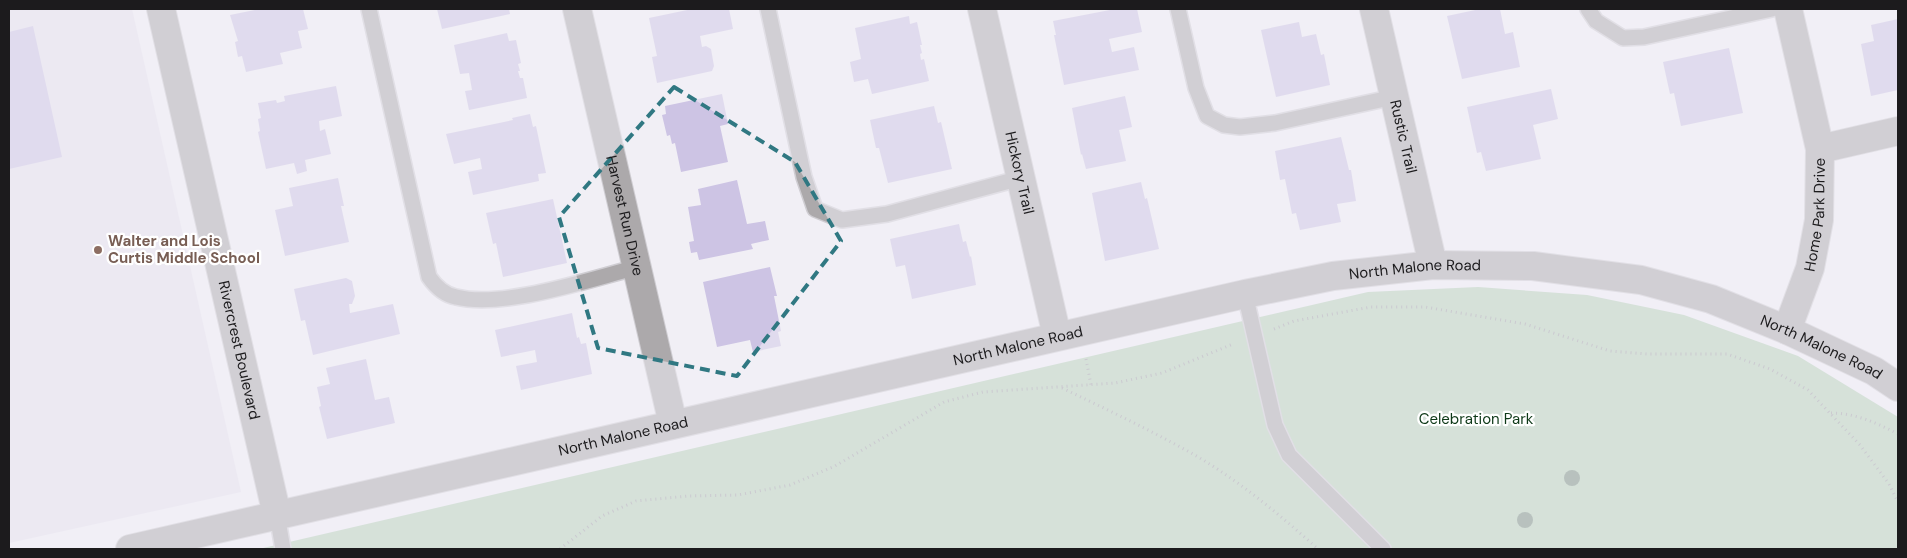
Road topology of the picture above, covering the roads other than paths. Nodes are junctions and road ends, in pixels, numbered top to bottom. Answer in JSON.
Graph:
{"nodes":[{"id":1,"x":161,"y":9,"type":"edge"},
{"id":2,"x":368,"y":9,"type":"edge"},
{"id":3,"x":578,"y":9,"type":"edge"},
{"id":4,"x":768,"y":9,"type":"edge"},
{"id":5,"x":982,"y":9,"type":"edge"},
{"id":6,"x":1178,"y":9,"type":"edge"},
{"id":7,"x":1374,"y":9,"type":"edge"},
{"id":8,"x":1588,"y":9,"type":"edge"},
{"id":9,"x":1772,"y":9,"type":"edge"},
{"id":10,"x":1788,"y":9,"type":"edge"},
{"id":11,"x":1394,"y":97,"type":"junction"},
{"id":12,"x":1898,"y":131,"type":"edge"},
{"id":13,"x":1820,"y":149,"type":"junction"},
{"id":14,"x":1021,"y":178,"type":"junction"},
{"id":15,"x":1433,"y":265,"type":"junction"},
{"id":16,"x":638,"y":267,"type":"junction"},
{"id":17,"x":1245,"y":294,"type":"junction"},
{"id":18,"x":1788,"y":330,"type":"junction"},
{"id":19,"x":1057,"y":336,"type":"junction"},
{"id":20,"x":1898,"y":387,"type":"edge"},
{"id":21,"x":673,"y":424,"type":"junction"},
{"id":22,"x":277,"y":515,"type":"junction"},
{"id":23,"x":130,"y":549,"type":"edge"},
{"id":24,"x":283,"y":549,"type":"edge"},
{"id":25,"x":1384,"y":549,"type":"edge"}],
"edges":[{"from":1,"to":22,"type":"street","name":"Rivercrest Boulevard"},
{"from":2,"to":16,"type":"lane"},
{"from":3,"to":16,"type":"street","name":"Harvest Run Drive"},
{"from":4,"to":14,"type":"lane"},
{"from":5,"to":14,"type":"street","name":"Hickory Trail"},
{"from":6,"to":11,"type":"lane"},
{"from":7,"to":11,"type":"street","name":"Rustic Trail"},
{"from":8,"to":9,"type":"lane"},
{"from":10,"to":13,"type":"street","name":"Home Park Drive"},
{"from":11,"to":15,"type":"street","name":"Rustic Trail"},
{"from":12,"to":13,"type":"street"},
{"from":13,"to":18,"type":"street","name":"Home Park Drive"},
{"from":14,"to":19,"type":"street","name":"Hickory Trail"},
{"from":15,"to":17,"type":"street","name":"North Malone Road"},
{"from":15,"to":18,"type":"street","name":"North Malone Road"},
{"from":16,"to":21,"type":"street","name":"Harvest Run Drive"},
{"from":17,"to":19,"type":"street","name":"North Malone Road"},
{"from":17,"to":25,"type":"lane"},
{"from":18,"to":20,"type":"street","name":"North Malone Road"},
{"from":19,"to":21,"type":"street","name":"North Malone Road"},
{"from":21,"to":22,"type":"street","name":"North Malone Road"},
{"from":22,"to":23,"type":"street","name":"North Malone Road"},
{"from":22,"to":24,"type":"lane"}]}
